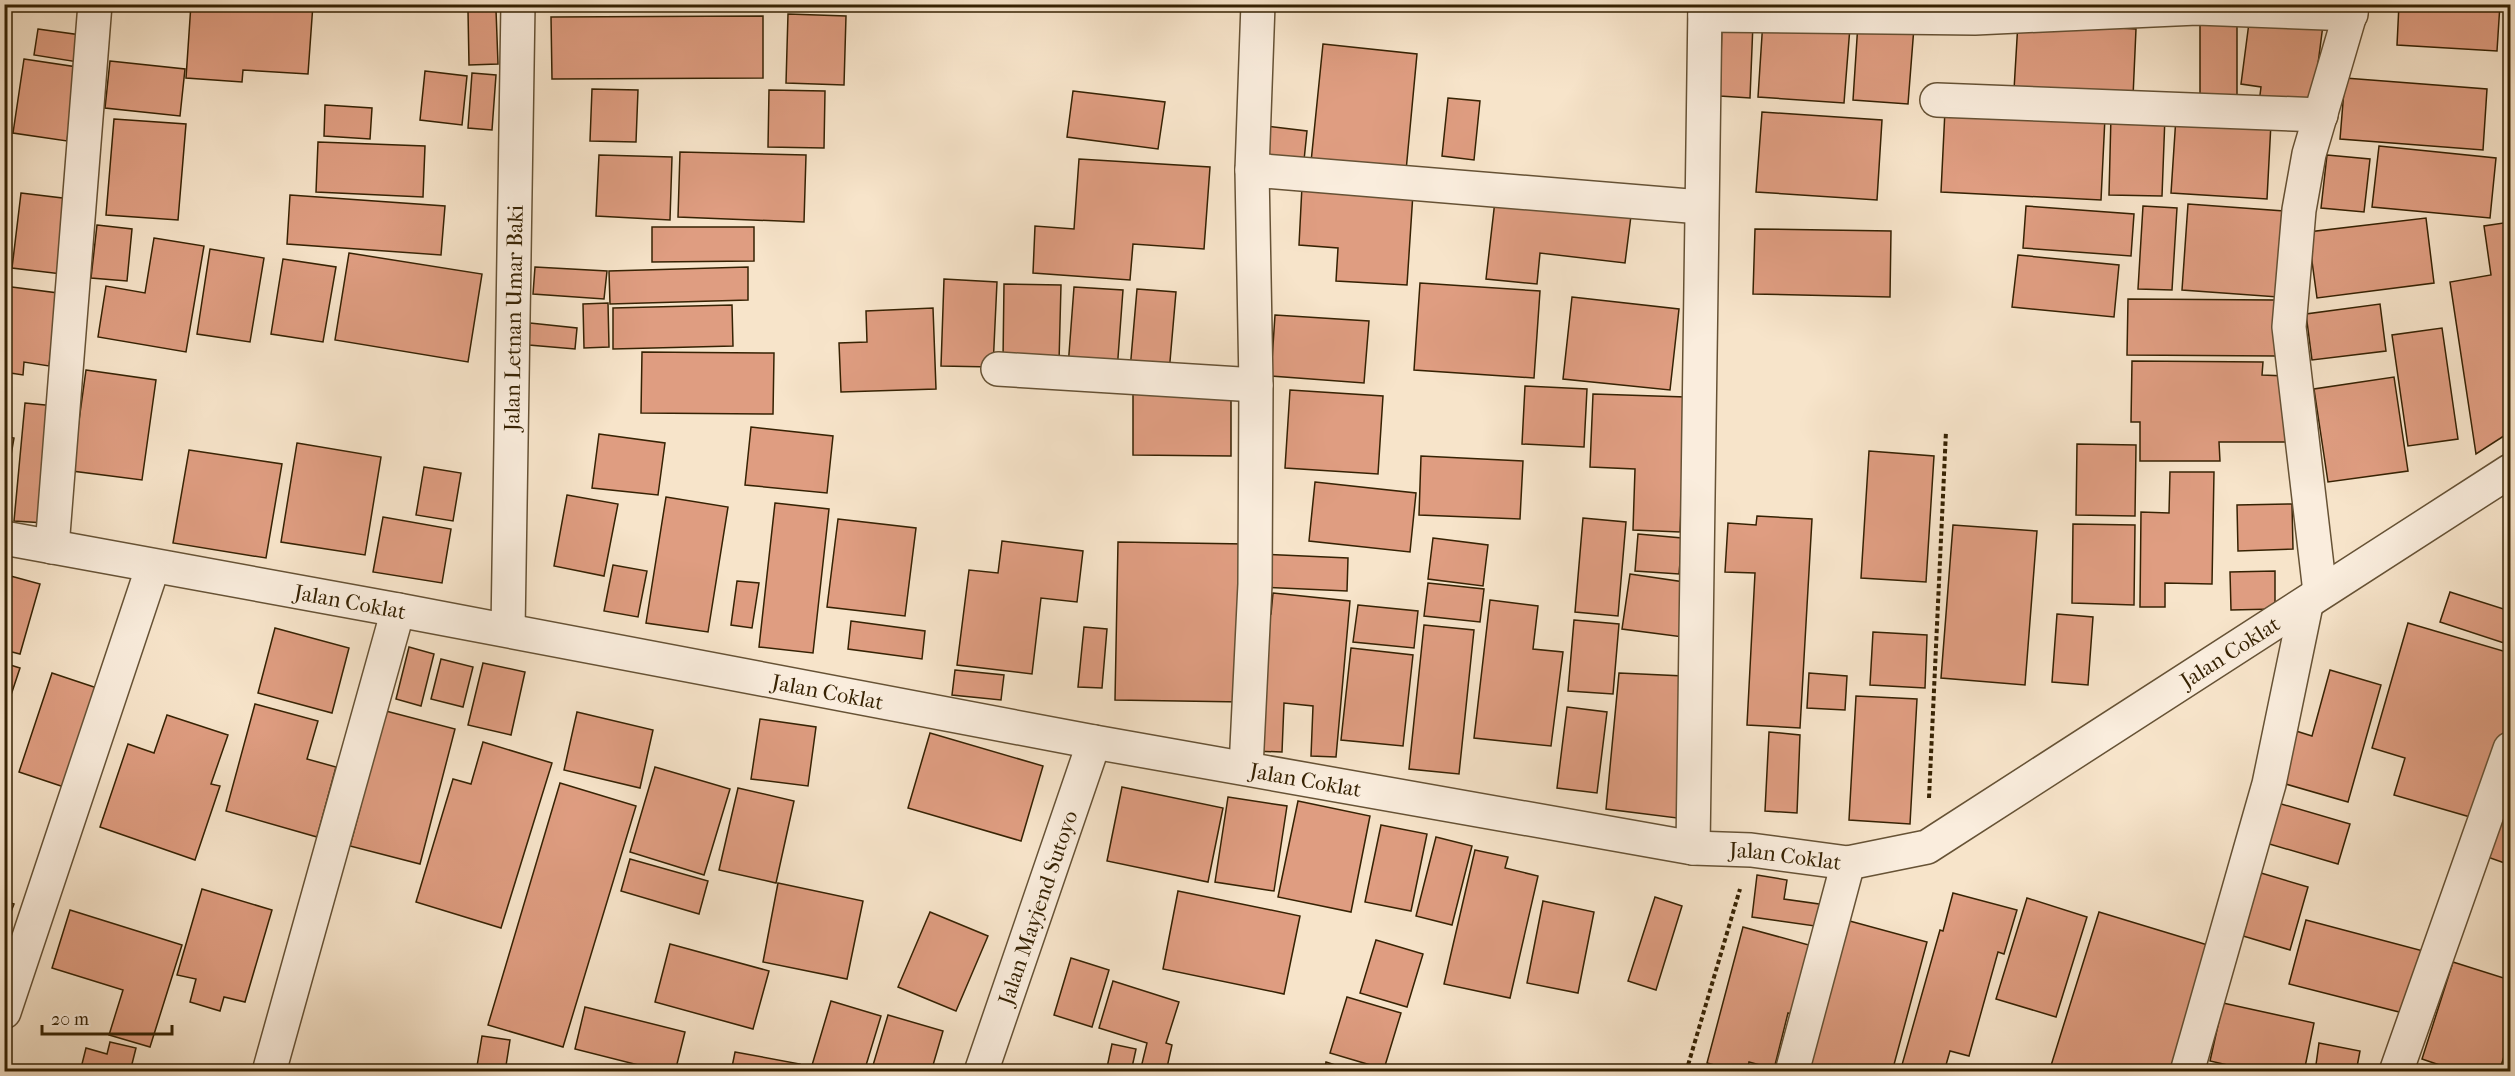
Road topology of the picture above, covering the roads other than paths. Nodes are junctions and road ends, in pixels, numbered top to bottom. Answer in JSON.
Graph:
{"nodes":[{"id":1,"x":95,"y":4,"type":"edge"},
{"id":2,"x":518,"y":4,"type":"edge"},
{"id":3,"x":1258,"y":4,"type":"edge"},
{"id":4,"x":2352,"y":9,"type":"edge"},
{"id":5,"x":1705,"y":10,"type":"edge"},
{"id":6,"x":1937,"y":100,"type":"dead end"},
{"id":7,"x":2321,"y":115,"type":"junction"},
{"id":8,"x":1252,"y":170,"type":"junction"},
{"id":9,"x":1701,"y":207,"type":"junction"},
{"id":10,"x":998,"y":369,"type":"dead end"},
{"id":11,"x":1256,"y":385,"type":"junction"},
{"id":12,"x":2511,"y":471,"type":"edge"},
{"id":13,"x":4,"y":538,"type":"edge"},
{"id":14,"x":52,"y":547,"type":"junction"},
{"id":15,"x":153,"y":566,"type":"junction"},
{"id":16,"x":2313,"y":599,"type":"junction"},
{"id":17,"x":398,"y":610,"type":"junction"},
{"id":18,"x":508,"y":630,"type":"junction"},
{"id":19,"x":1094,"y":742,"type":"junction"},
{"id":20,"x":2511,"y":749,"type":"edge"},
{"id":21,"x":1246,"y":768,"type":"junction"},
{"id":22,"x":1693,"y":848,"type":"junction"},
{"id":23,"x":1848,"y":863,"type":"junction"},
{"id":24,"x":4,"y":1012,"type":"edge"},
{"id":25,"x":269,"y":1071,"type":"edge"},
{"id":26,"x":981,"y":1071,"type":"edge"},
{"id":27,"x":1792,"y":1071,"type":"edge"},
{"id":28,"x":2187,"y":1071,"type":"edge"},
{"id":29,"x":2396,"y":1071,"type":"edge"}],
"edges":[{"from":1,"to":14,"type":"street"},
{"from":2,"to":18,"type":"street","name":"Jalan Letnan Umar Baki"},
{"from":3,"to":8,"type":"street"},
{"from":4,"to":5,"type":"street"},
{"from":4,"to":7,"type":"street"},
{"from":5,"to":9,"type":"street"},
{"from":6,"to":7,"type":"street"},
{"from":7,"to":16,"type":"street"},
{"from":8,"to":9,"type":"street"},
{"from":8,"to":11,"type":"street"},
{"from":9,"to":22,"type":"street"},
{"from":10,"to":11,"type":"street"},
{"from":11,"to":21,"type":"street"},
{"from":12,"to":16,"type":"street","name":"Jalan Coklat"},
{"from":13,"to":14,"type":"street","name":"Jalan Coklat"},
{"from":14,"to":15,"type":"street","name":"Jalan Coklat"},
{"from":15,"to":17,"type":"street","name":"Jalan Coklat"},
{"from":15,"to":24,"type":"street"},
{"from":16,"to":23,"type":"street","name":"Jalan Coklat"},
{"from":16,"to":28,"type":"street"},
{"from":17,"to":18,"type":"street","name":"Jalan Coklat"},
{"from":17,"to":25,"type":"street"},
{"from":18,"to":19,"type":"street","name":"Jalan Coklat"},
{"from":19,"to":21,"type":"street","name":"Jalan Coklat"},
{"from":19,"to":26,"type":"street","name":"Jalan Mayjend Sutoyo"},
{"from":20,"to":29,"type":"street"},
{"from":21,"to":22,"type":"street","name":"Jalan Coklat"},
{"from":22,"to":23,"type":"street","name":"Jalan Coklat"},
{"from":23,"to":27,"type":"street"}]}
